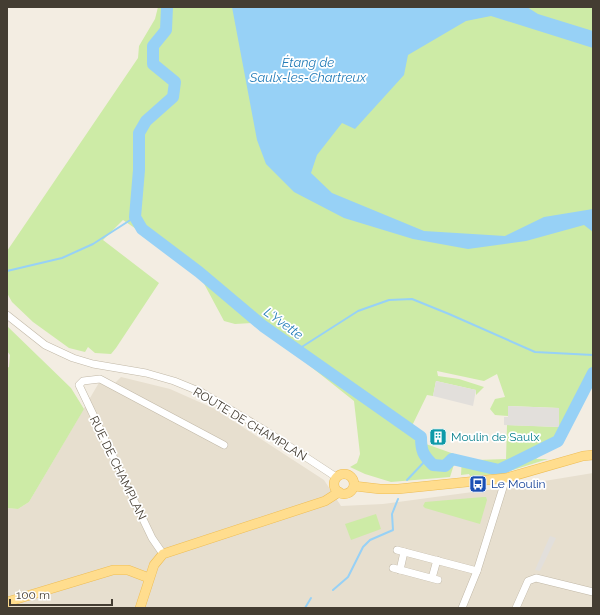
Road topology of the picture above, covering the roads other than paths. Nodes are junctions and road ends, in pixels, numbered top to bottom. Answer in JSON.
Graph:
{"nodes":[{"id":1,"x":7,"y":309,"type":"edge"},
{"id":2,"x":7,"y":315,"type":"edge"},
{"id":3,"x":29,"y":333,"type":"junction"},
{"id":4,"x":224,"y":445,"type":"dead end"},
{"id":5,"x":593,"y":455,"type":"edge"},
{"id":6,"x":506,"y":478,"type":"junction"},
{"id":7,"x":335,"y":479,"type":"junction"},
{"id":8,"x":354,"y":486,"type":"junction"},
{"id":9,"x":339,"y":492,"type":"junction"},
{"id":10,"x":163,"y":554,"type":"junction"},
{"id":11,"x":437,"y":560,"type":"junction"},
{"id":12,"x":477,"y":572,"type":"junction"},
{"id":13,"x":149,"y":578,"type":"junction"},
{"id":14,"x":593,"y":592,"type":"edge"},
{"id":15,"x":7,"y":602,"type":"edge"},
{"id":16,"x":140,"y":608,"type":"edge"},
{"id":17,"x":462,"y":608,"type":"edge"},
{"id":18,"x":516,"y":608,"type":"edge"}],
"edges":[{"from":1,"to":3,"type":"street"},
{"from":2,"to":3,"type":"street","name":"ROUTE DE CHAMPLAN"},
{"from":3,"to":7,"type":"street","name":"ROUTE DE CHAMPLAN"},
{"from":4,"to":10,"type":"street","name":"RUE DE CHAMPLAN"},
{"from":5,"to":6,"type":"main road"},
{"from":6,"to":8,"type":"main road"},
{"from":6,"to":12,"type":"street"},
{"from":7,"to":8,"type":"main road"},
{"from":7,"to":9,"type":"main road"},
{"from":8,"to":9,"type":"main road"},
{"from":9,"to":10,"type":"main road"},
{"from":10,"to":13,"type":"main road"},
{"from":11,"to":11,"type":"street"},
{"from":11,"to":12,"type":"street"},
{"from":12,"to":17,"type":"street"},
{"from":13,"to":15,"type":"main road"},
{"from":13,"to":16,"type":"main road"},
{"from":14,"to":18,"type":"street"}]}
